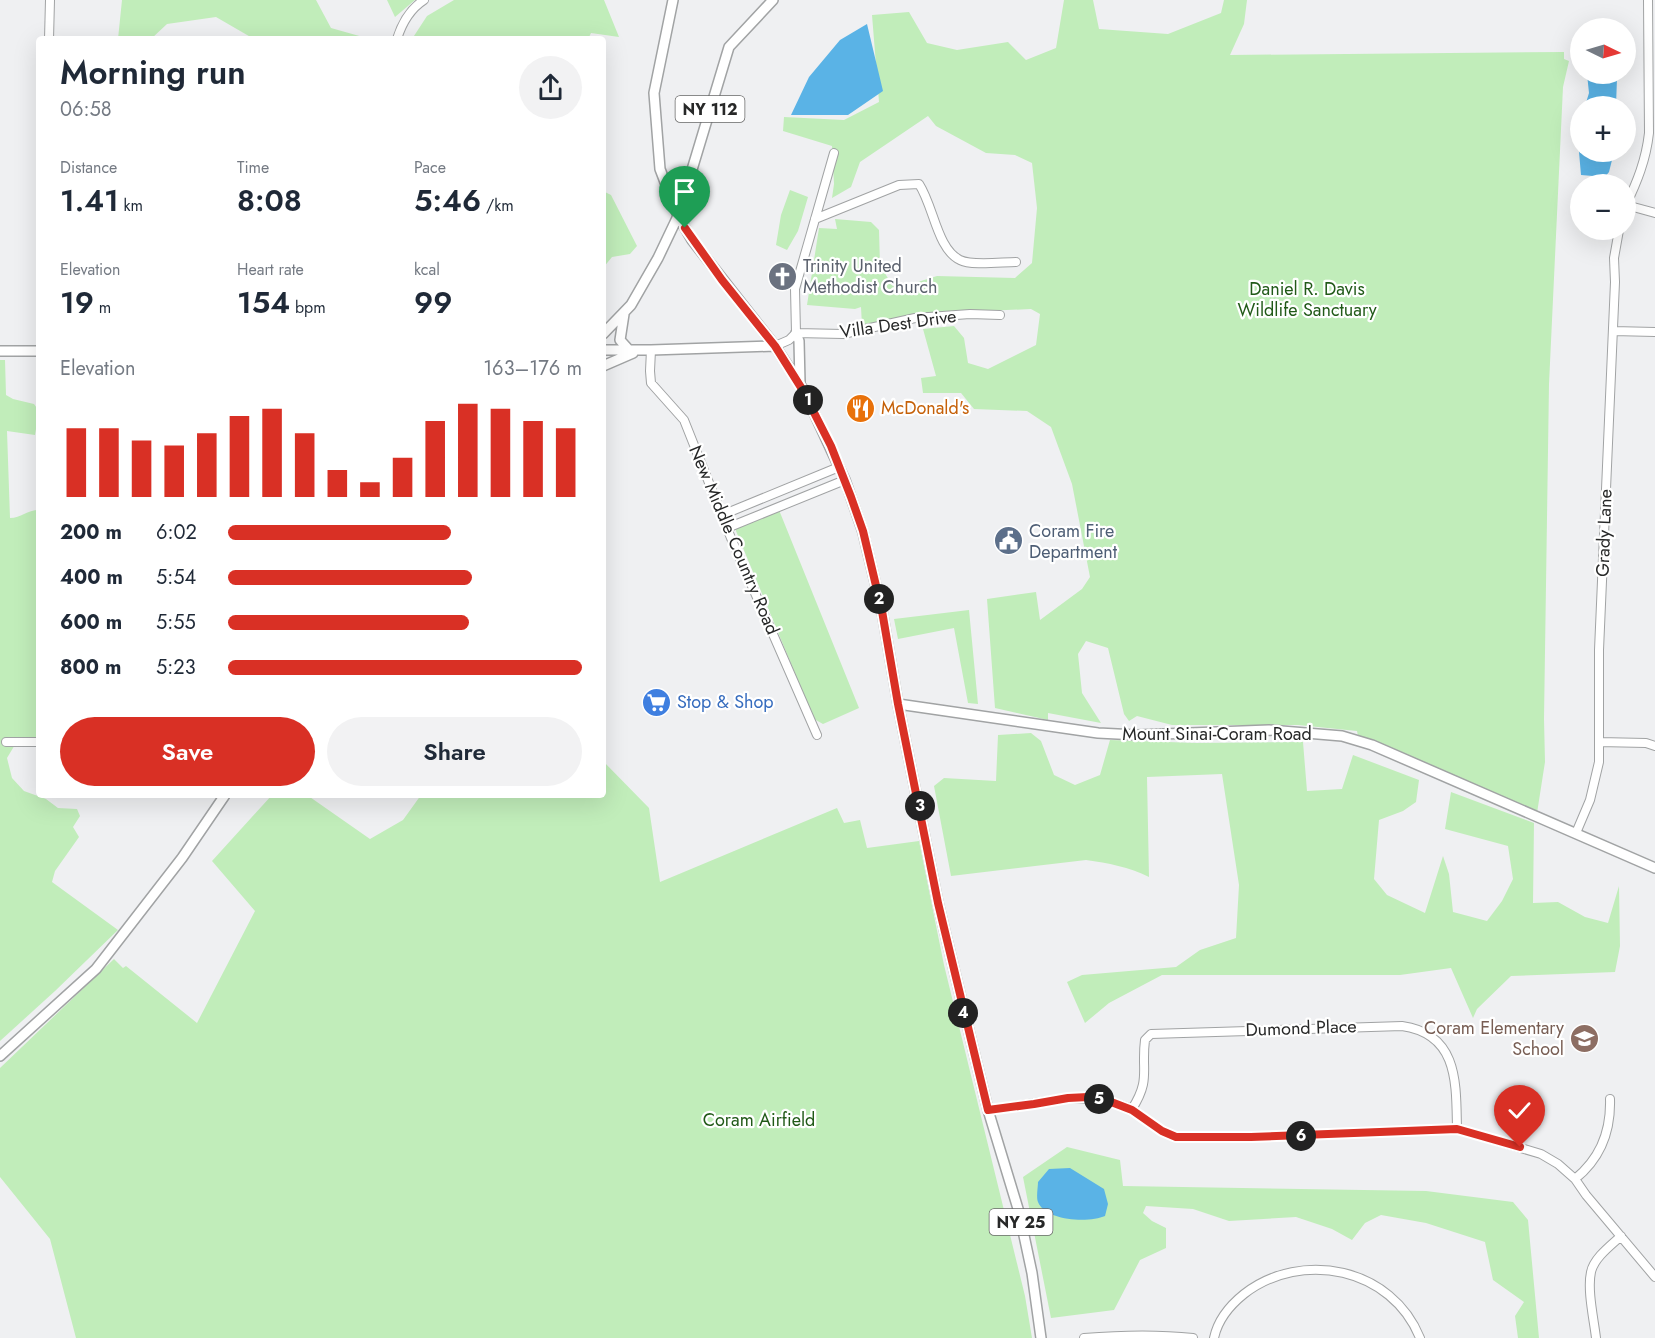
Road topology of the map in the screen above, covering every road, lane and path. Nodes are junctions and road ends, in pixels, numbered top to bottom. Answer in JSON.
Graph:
{"nodes":[{"id":1,"x":50,"y":0,"type":"edge"},
{"id":2,"x":424,"y":0,"type":"edge"},
{"id":3,"x":673,"y":0,"type":"edge"},
{"id":4,"x":773,"y":0,"type":"edge"},
{"id":5,"x":1648,"y":0,"type":"edge"},
{"id":6,"x":49,"y":36,"type":"edge"},
{"id":7,"x":398,"y":36,"type":"edge"},
{"id":8,"x":1652,"y":111,"type":"edge"},
{"id":9,"x":834,"y":153,"type":"dead end"},
{"id":10,"x":1636,"y":184,"type":"edge"},
{"id":11,"x":1636,"y":208,"type":"edge"},
{"id":12,"x":1655,"y":213,"type":"edge"},
{"id":13,"x":678,"y":216,"type":"junction"},
{"id":14,"x":815,"y":219,"type":"junction"},
{"id":15,"x":1617,"y":240,"type":"edge"},
{"id":16,"x":1016,"y":262,"type":"dead end"},
{"id":17,"x":624,"y":312,"type":"junction"},
{"id":18,"x":999,"y":315,"type":"dead end"},
{"id":19,"x":606,"y":331,"type":"edge"},
{"id":20,"x":1613,"y":331,"type":"junction"},
{"id":21,"x":1655,"y":332,"type":"edge"},
{"id":22,"x":796,"y":333,"type":"junction"},
{"id":23,"x":775,"y":346,"type":"junction"},
{"id":24,"x":606,"y":350,"type":"edge"},
{"id":25,"x":634,"y":350,"type":"junction"},
{"id":26,"x":651,"y":350,"type":"junction"},
{"id":27,"x":0,"y":351,"type":"edge"},
{"id":28,"x":36,"y":351,"type":"edge"},
{"id":29,"x":606,"y":364,"type":"edge"},
{"id":30,"x":801,"y":386,"type":"junction"},
{"id":31,"x":839,"y":467,"type":"junction"},
{"id":32,"x":845,"y":480,"type":"junction"},
{"id":33,"x":722,"y":515,"type":"junction"},
{"id":34,"x":727,"y":528,"type":"junction"},
{"id":35,"x":898,"y":704,"type":"junction"},
{"id":36,"x":817,"y":735,"type":"dead end"},
{"id":37,"x":6,"y":742,"type":"dead end"},
{"id":38,"x":36,"y":742,"type":"edge"},
{"id":39,"x":1599,"y":742,"type":"junction"},
{"id":40,"x":1655,"y":746,"type":"edge"},
{"id":41,"x":223,"y":798,"type":"edge"},
{"id":42,"x":1576,"y":833,"type":"junction"},
{"id":43,"x":1655,"y":868,"type":"edge"},
{"id":44,"x":0,"y":1056,"type":"edge"},
{"id":45,"x":1610,"y":1099,"type":"dead end"},
{"id":46,"x":988,"y":1110,"type":"junction"},
{"id":47,"x":1132,"y":1110,"type":"junction"},
{"id":48,"x":1457,"y":1129,"type":"junction"},
{"id":49,"x":1575,"y":1179,"type":"junction"},
{"id":50,"x":1621,"y":1236,"type":"junction"},
{"id":51,"x":1655,"y":1277,"type":"edge"},
{"id":52,"x":1041,"y":1338,"type":"edge"},
{"id":53,"x":1084,"y":1338,"type":"edge"},
{"id":54,"x":1193,"y":1338,"type":"edge"},
{"id":55,"x":1214,"y":1338,"type":"edge"},
{"id":56,"x":1420,"y":1338,"type":"edge"},
{"id":57,"x":1596,"y":1338,"type":"edge"}],
"edges":[{"from":1,"to":6,"type":"street"},
{"from":2,"to":7,"type":"street"},
{"from":3,"to":13,"type":"main road","number":"NY 25"},
{"from":4,"to":13,"type":"main road","number":"NY 112"},
{"from":5,"to":8,"type":"street"},
{"from":8,"to":10,"type":"street"},
{"from":9,"to":14,"type":"street"},
{"from":11,"to":12,"type":"street"},
{"from":13,"to":17,"type":"main road","number":"NY 112"},
{"from":13,"to":23,"type":"main road","number":"NY 25"},
{"from":14,"to":16,"type":"street"},
{"from":14,"to":22,"type":"street"},
{"from":15,"to":20,"type":"street","name":"Grady Lane"},
{"from":17,"to":19,"type":"main road","number":"NY 112"},
{"from":17,"to":25,"type":"main road"},
{"from":18,"to":22,"type":"street","name":"Villa Dest Drive"},
{"from":20,"to":21,"type":"street"},
{"from":20,"to":39,"type":"street","name":"Grady Lane"},
{"from":22,"to":23,"type":"street"},
{"from":22,"to":30,"type":"main road"},
{"from":23,"to":26,"type":"main road"},
{"from":23,"to":30,"type":"main road","number":"NY 25"},
{"from":24,"to":25,"type":"main road"},
{"from":25,"to":26,"type":"main road"},
{"from":25,"to":29,"type":"main road"},
{"from":26,"to":33,"type":"street","name":"New Middle Country Road"},
{"from":27,"to":28,"type":"main road"},
{"from":30,"to":31,"type":"main road","number":"NY 25"},
{"from":31,"to":32,"type":"main road","number":"NY 25"},
{"from":31,"to":33,"type":"street"},
{"from":32,"to":34,"type":"street"},
{"from":32,"to":35,"type":"main road","number":"NY 25"},
{"from":33,"to":34,"type":"street","name":"New Middle Country Road"},
{"from":34,"to":36,"type":"street","name":"New Middle Country Road"},
{"from":35,"to":42,"type":"main road","name":"Mount Sinai-Coram Road"},
{"from":35,"to":46,"type":"main road","number":"NY 25"},
{"from":37,"to":38,"type":"street"},
{"from":39,"to":40,"type":"street"},
{"from":39,"to":42,"type":"street","name":"Grady Lane"},
{"from":41,"to":44,"type":"main road"},
{"from":42,"to":43,"type":"main road","name":"Mount Sinai-Coram Road"},
{"from":45,"to":49,"type":"street"},
{"from":46,"to":47,"type":"street"},
{"from":46,"to":52,"type":"main road","number":"NY 25"},
{"from":47,"to":48,"type":"street"},
{"from":47,"to":48,"type":"street","name":"Dumond Place"},
{"from":48,"to":49,"type":"street"},
{"from":49,"to":50,"type":"street"},
{"from":50,"to":51,"type":"street"},
{"from":50,"to":57,"type":"street"},
{"from":53,"to":54,"type":"street"},
{"from":55,"to":56,"type":"street"}]}
